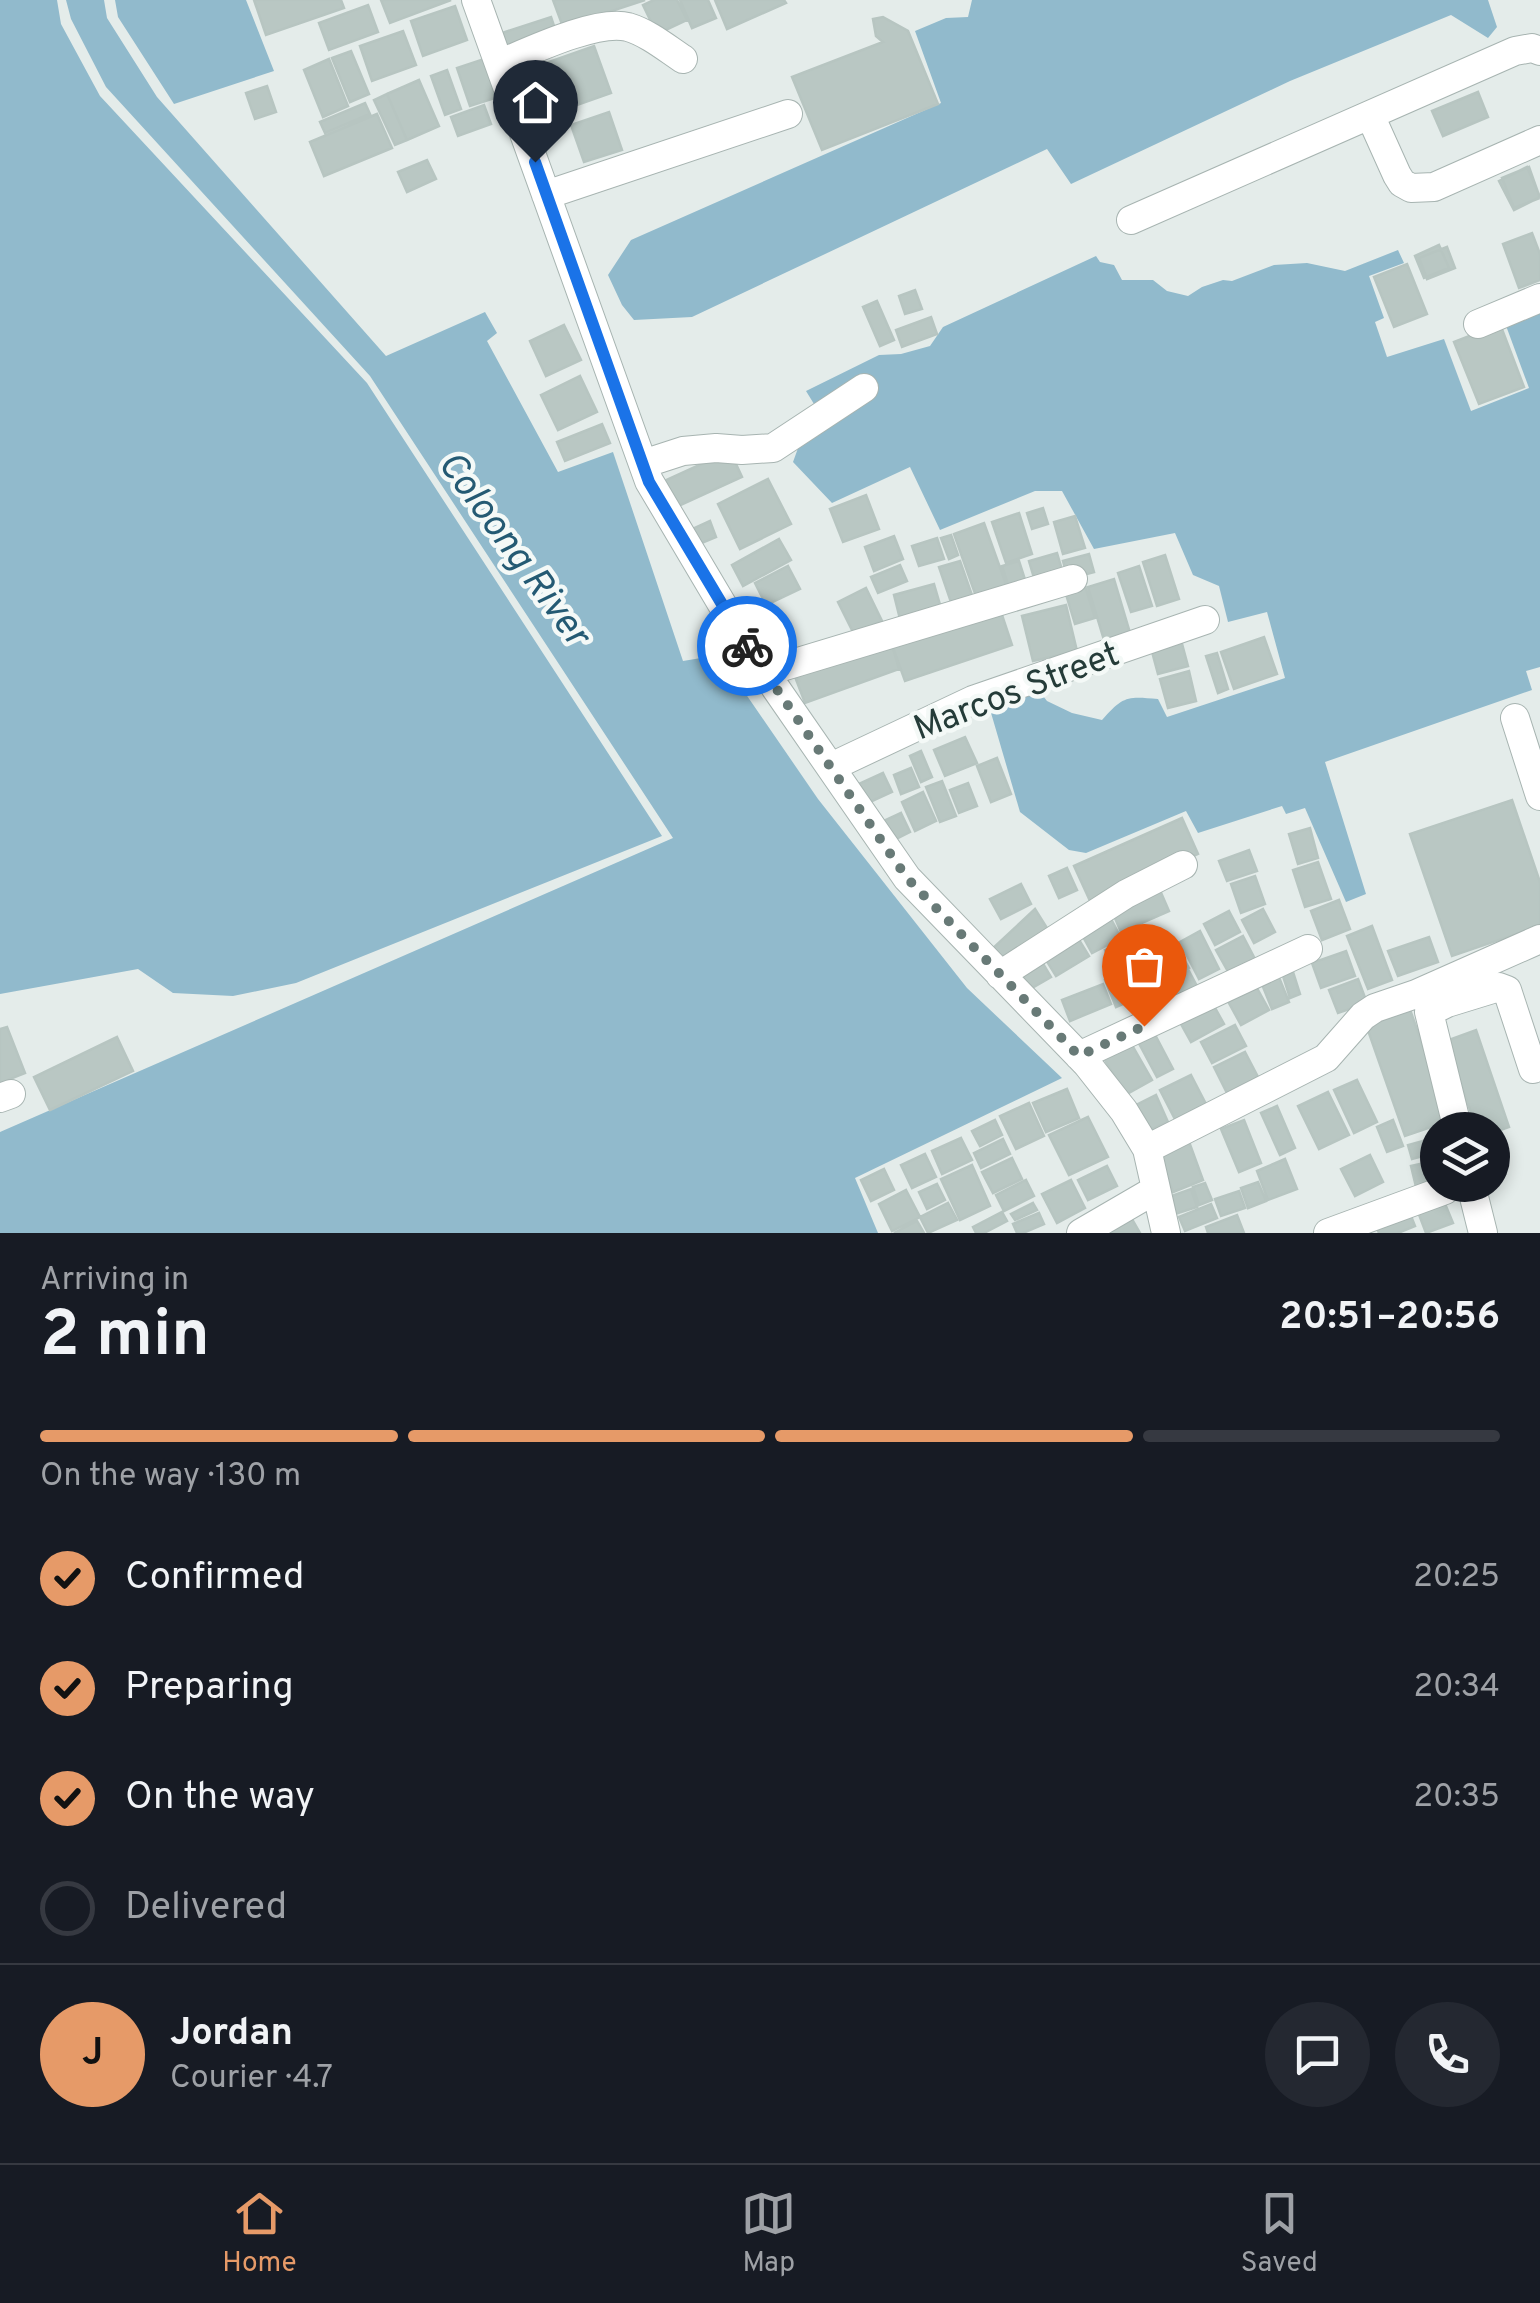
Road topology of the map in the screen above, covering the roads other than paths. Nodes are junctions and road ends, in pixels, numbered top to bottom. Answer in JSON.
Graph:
{"nodes":[{"id":1,"x":476,"y":0,"type":"edge"},
{"id":2,"x":1540,"y":51,"type":"edge"},
{"id":3,"x":683,"y":59,"type":"dead end"},
{"id":4,"x":499,"y":64,"type":"junction"},
{"id":5,"x":788,"y":114,"type":"dead end"},
{"id":6,"x":1370,"y":115,"type":"junction"},
{"id":7,"x":1540,"y":140,"type":"edge"},
{"id":8,"x":546,"y":196,"type":"junction"},
{"id":9,"x":1130,"y":220,"type":"dead end"},
{"id":10,"x":1540,"y":298,"type":"edge"},
{"id":11,"x":1478,"y":324,"type":"dead end"},
{"id":12,"x":864,"y":388,"type":"dead end"},
{"id":13,"x":643,"y":464,"type":"junction"},
{"id":14,"x":1073,"y":580,"type":"dead end"},
{"id":15,"x":1205,"y":620,"type":"dead end"},
{"id":16,"x":765,"y":672,"type":"junction"},
{"id":17,"x":1515,"y":718,"type":"dead end"},
{"id":18,"x":831,"y":768,"type":"junction"},
{"id":19,"x":1540,"y":796,"type":"edge"},
{"id":20,"x":1182,"y":864,"type":"dead end"},
{"id":21,"x":1540,"y":938,"type":"edge"},
{"id":22,"x":1308,"y":949,"type":"dead end"},
{"id":23,"x":1000,"y":975,"type":"junction"},
{"id":24,"x":1079,"y":1056,"type":"junction"},
{"id":25,"x":1533,"y":1068,"type":"dead end"},
{"id":26,"x":1454,"y":1112,"type":"edge"},
{"id":27,"x":1146,"y":1149,"type":"junction"},
{"id":28,"x":1155,"y":1190,"type":"junction"},
{"id":29,"x":1420,"y":1201,"type":"edge"},
{"id":30,"x":1466,"y":1202,"type":"edge"},
{"id":31,"x":1080,"y":1233,"type":"edge"},
{"id":32,"x":1166,"y":1233,"type":"edge"},
{"id":33,"x":1328,"y":1233,"type":"edge"},
{"id":34,"x":1483,"y":1233,"type":"edge"}],
"edges":[{"from":1,"to":4,"type":"street"},
{"from":2,"to":6,"type":"street"},
{"from":3,"to":4,"type":"street"},
{"from":4,"to":8,"type":"street"},
{"from":5,"to":8,"type":"street"},
{"from":6,"to":7,"type":"street"},
{"from":6,"to":9,"type":"street"},
{"from":8,"to":13,"type":"street"},
{"from":10,"to":11,"type":"street"},
{"from":12,"to":13,"type":"street"},
{"from":13,"to":16,"type":"street"},
{"from":14,"to":16,"type":"street"},
{"from":15,"to":18,"type":"street","name":"Marcos Street"},
{"from":16,"to":18,"type":"street"},
{"from":17,"to":19,"type":"street"},
{"from":18,"to":23,"type":"street"},
{"from":20,"to":23,"type":"street"},
{"from":21,"to":27,"type":"street"},
{"from":22,"to":24,"type":"street"},
{"from":23,"to":24,"type":"street"},
{"from":24,"to":27,"type":"street"},
{"from":25,"to":26,"type":"street"},
{"from":27,"to":28,"type":"street"},
{"from":28,"to":31,"type":"street"},
{"from":28,"to":32,"type":"street"},
{"from":29,"to":33,"type":"street"},
{"from":30,"to":34,"type":"street"}]}
